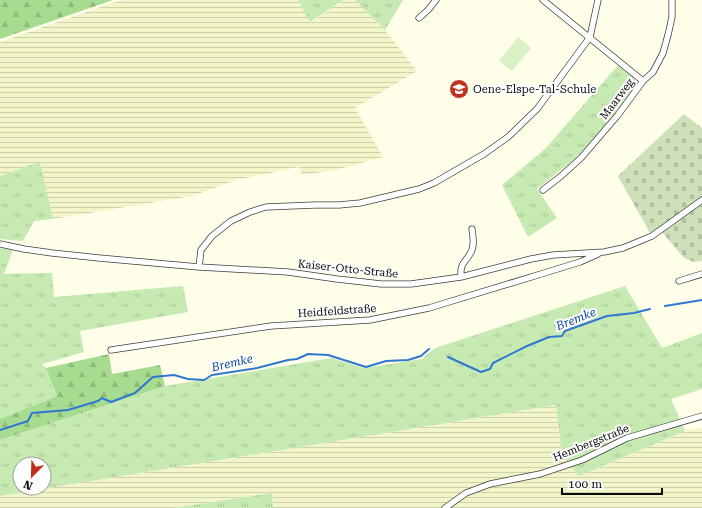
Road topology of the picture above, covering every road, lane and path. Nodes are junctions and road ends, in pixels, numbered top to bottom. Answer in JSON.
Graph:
{"nodes":[{"id":1,"x":436,"y":0,"type":"edge"},
{"id":2,"x":543,"y":0,"type":"edge"},
{"id":3,"x":598,"y":0,"type":"edge"},
{"id":4,"x":672,"y":0,"type":"edge"},
{"id":5,"x":419,"y":18,"type":"dead end"},
{"id":6,"x":590,"y":37,"type":"junction"},
{"id":7,"x":643,"y":81,"type":"junction"},
{"id":8,"x":543,"y":190,"type":"dead end"},
{"id":9,"x":702,"y":200,"type":"edge"},
{"id":10,"x":472,"y":229,"type":"dead end"},
{"id":11,"x":0,"y":244,"type":"edge"},
{"id":12,"x":604,"y":252,"type":"junction"},
{"id":13,"x":199,"y":267,"type":"junction"},
{"id":14,"x":702,"y":274,"type":"edge"},
{"id":15,"x":461,"y":277,"type":"junction"},
{"id":16,"x":680,"y":281,"type":"dead end"},
{"id":17,"x":111,"y":350,"type":"dead end"},
{"id":18,"x":702,"y":416,"type":"edge"},
{"id":19,"x":445,"y":508,"type":"edge"}],
"edges":[{"from":1,"to":5,"type":"street"},
{"from":2,"to":6,"type":"street"},
{"from":3,"to":6,"type":"street"},
{"from":4,"to":7,"type":"street","name":"Maarweg"},
{"from":6,"to":7,"type":"street"},
{"from":6,"to":13,"type":"street"},
{"from":7,"to":8,"type":"street","name":"Maarweg"},
{"from":9,"to":12,"type":"street","name":"Kaiser-Otto-Straße"},
{"from":10,"to":15,"type":"street"},
{"from":11,"to":13,"type":"street","name":"Kaiser-Otto-Straße"},
{"from":12,"to":15,"type":"street","name":"Kaiser-Otto-Straße"},
{"from":12,"to":17,"type":"street","name":"Heidfeldstraße"},
{"from":13,"to":15,"type":"street","name":"Kaiser-Otto-Straße"},
{"from":14,"to":16,"type":"street"},
{"from":18,"to":19,"type":"street","name":"Hembergstraße"}]}
